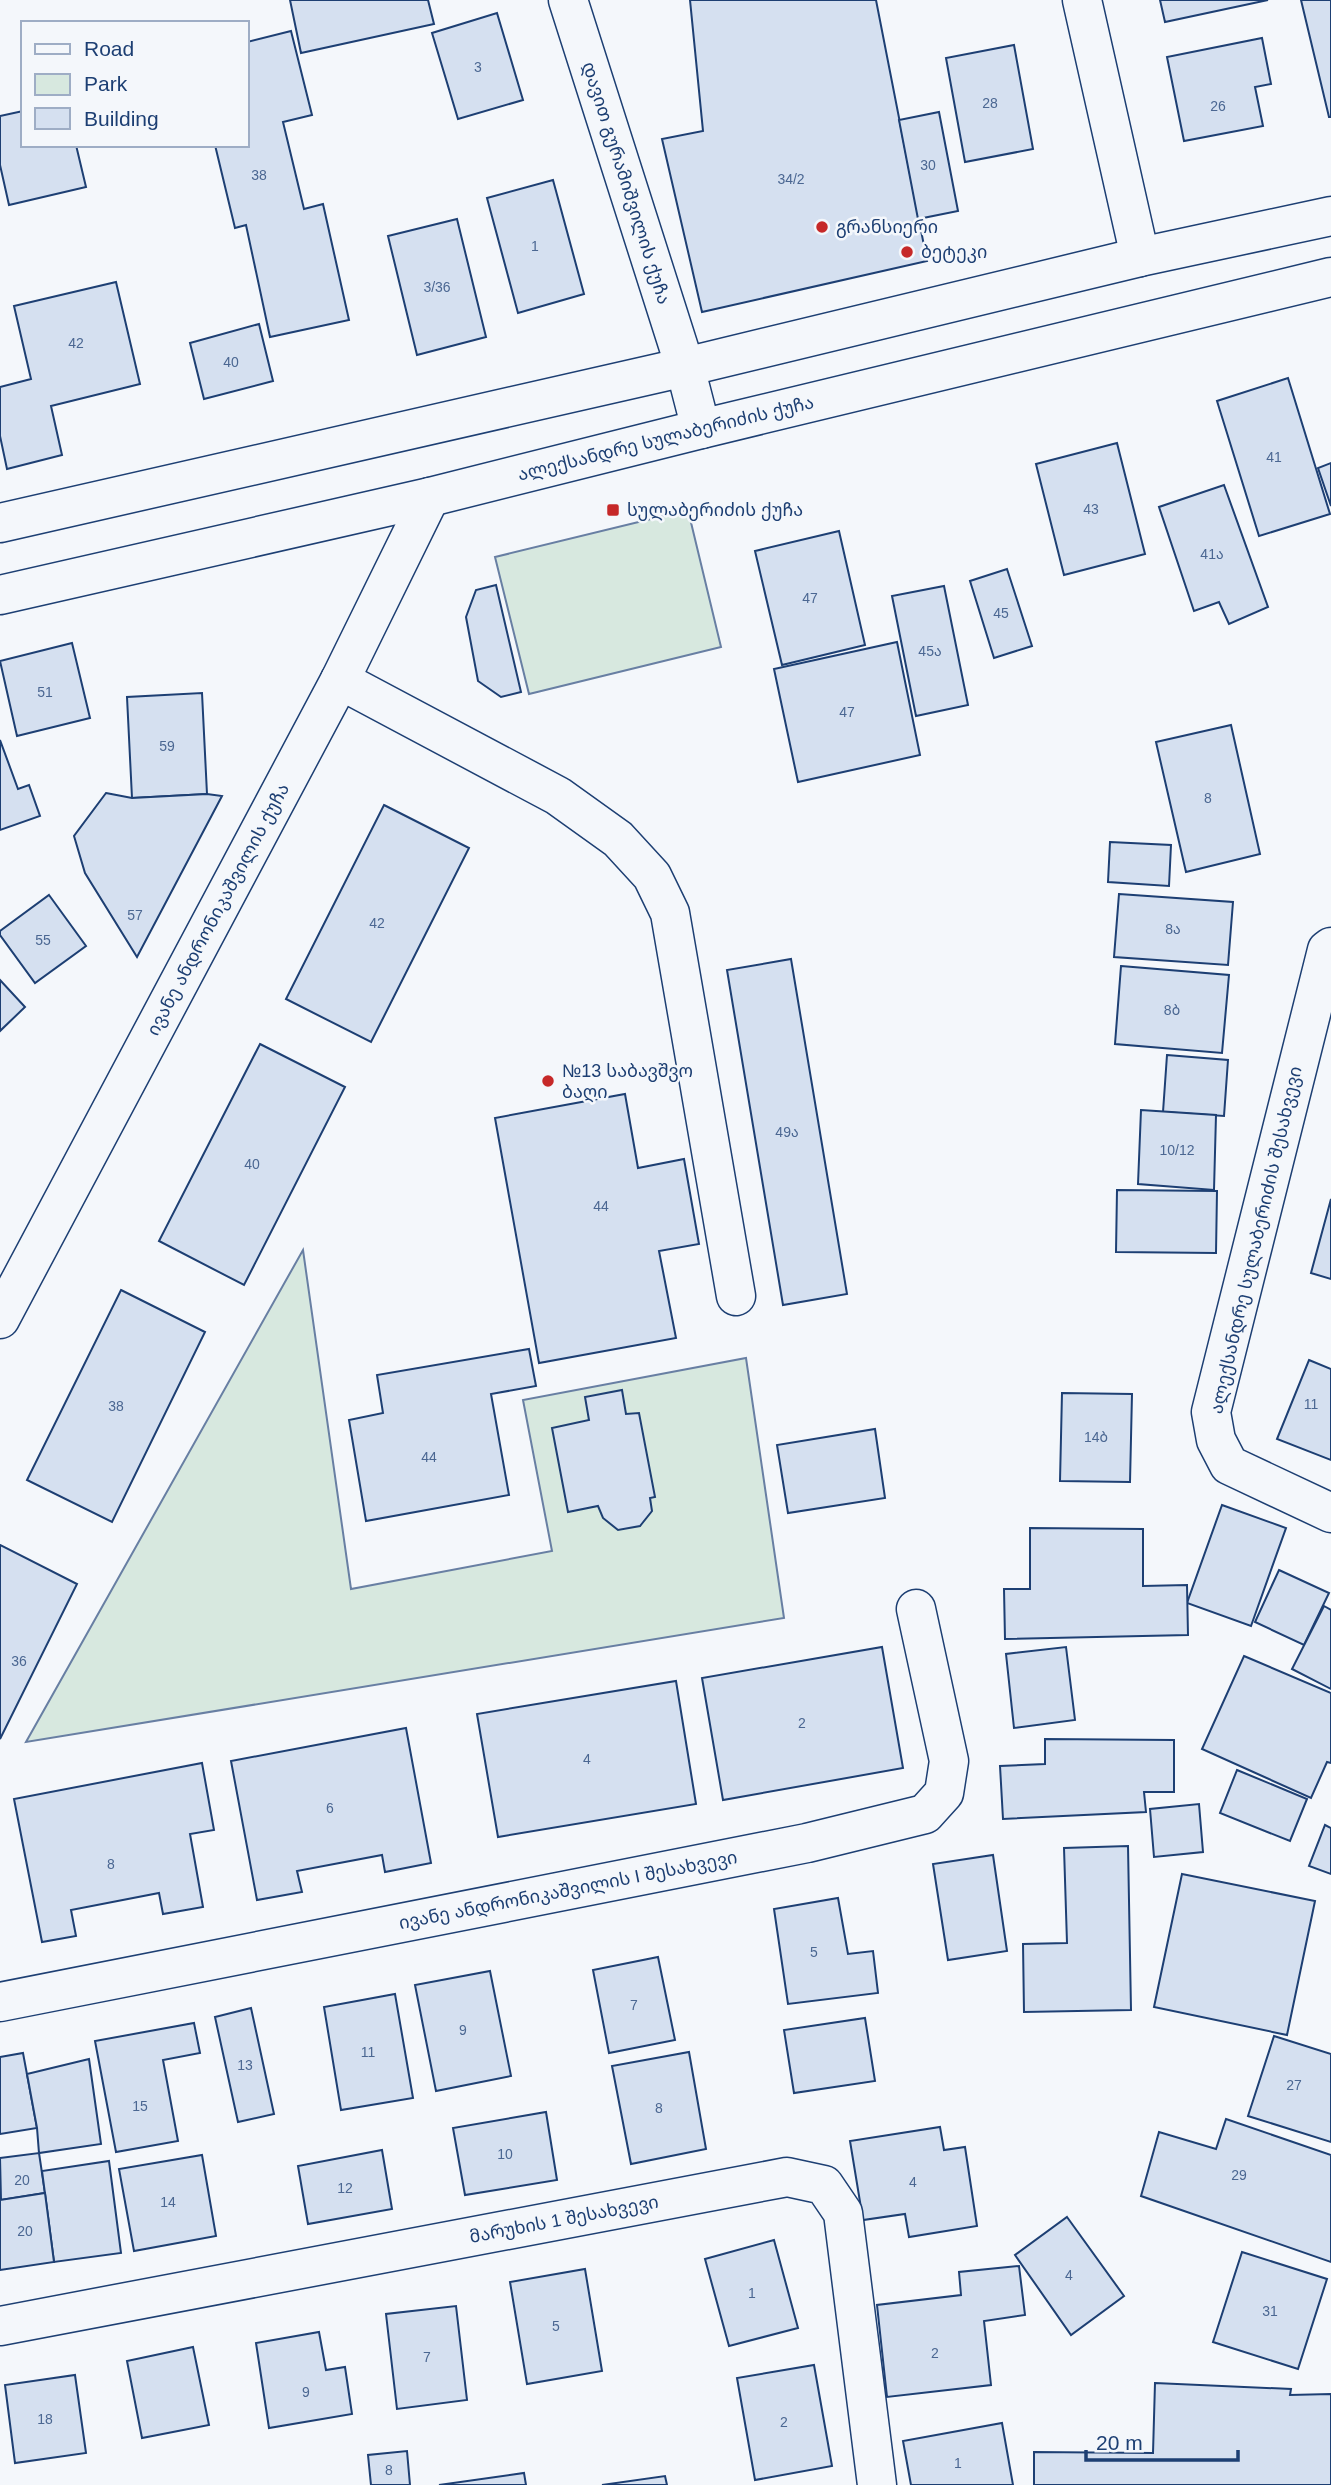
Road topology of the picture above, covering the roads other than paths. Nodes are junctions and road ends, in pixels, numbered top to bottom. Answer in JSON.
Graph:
{"nodes":[{"id":1,"x":568,"y":0,"type":"edge"},
{"id":2,"x":1082,"y":0,"type":"edge"},
{"id":3,"x":1331,"y":216,"type":"edge"},
{"id":4,"x":1140,"y":257,"type":"junction"},
{"id":5,"x":1331,"y":277,"type":"edge"},
{"id":6,"x":685,"y":367,"type":"junction"},
{"id":7,"x":701,"y":429,"type":"junction"},
{"id":8,"x":430,"y":497,"type":"junction"},
{"id":9,"x":0,"y":523,"type":"edge"},
{"id":10,"x":0,"y":595,"type":"edge"},
{"id":11,"x":340,"y":680,"type":"junction"},
{"id":12,"x":1331,"y":947,"type":"edge"},
{"id":13,"x":736,"y":1296,"type":"dead end"},
{"id":14,"x":0,"y":1319,"type":"edge"},
{"id":15,"x":1331,"y":1513,"type":"edge"},
{"id":16,"x":916,"y":1609,"type":"dead end"},
{"id":17,"x":0,"y":2001,"type":"edge"},
{"id":18,"x":0,"y":2326,"type":"edge"},
{"id":19,"x":877,"y":2485,"type":"edge"}],
"edges":[{"from":1,"to":6,"type":"street","name":"დავით გურამიშვილის ქუჩა"},
{"from":2,"to":4,"type":"street"},
{"from":3,"to":4,"type":"street"},
{"from":4,"to":6,"type":"street"},
{"from":5,"to":7,"type":"street","name":"ალექსანდრე სულაბერიძის ქუჩა"},
{"from":6,"to":7,"type":"street","name":"დავით გურამიშვილის ქუჩა"},
{"from":6,"to":9,"type":"street"},
{"from":7,"to":8,"type":"street","name":"ალექსანდრე სულაბერიძის ქუჩა"},
{"from":8,"to":10,"type":"street","name":"ალექსანდრე სულაბერიძის ქუჩა"},
{"from":8,"to":11,"type":"street","name":"ივანე ანდრონიკაშვილის ქუჩა"},
{"from":11,"to":13,"type":"street"},
{"from":11,"to":14,"type":"street","name":"ივანე ანდრონიკაშვილის ქუჩა"},
{"from":12,"to":15,"type":"street","name":"ალექსანდრე სულაბერიძის შესახვევი"},
{"from":16,"to":17,"type":"street","name":"ივანე ანდრონიკაშვილის I შესახვევი"},
{"from":18,"to":19,"type":"street","name":"მარუხის 1 შესახვევი"}]}
